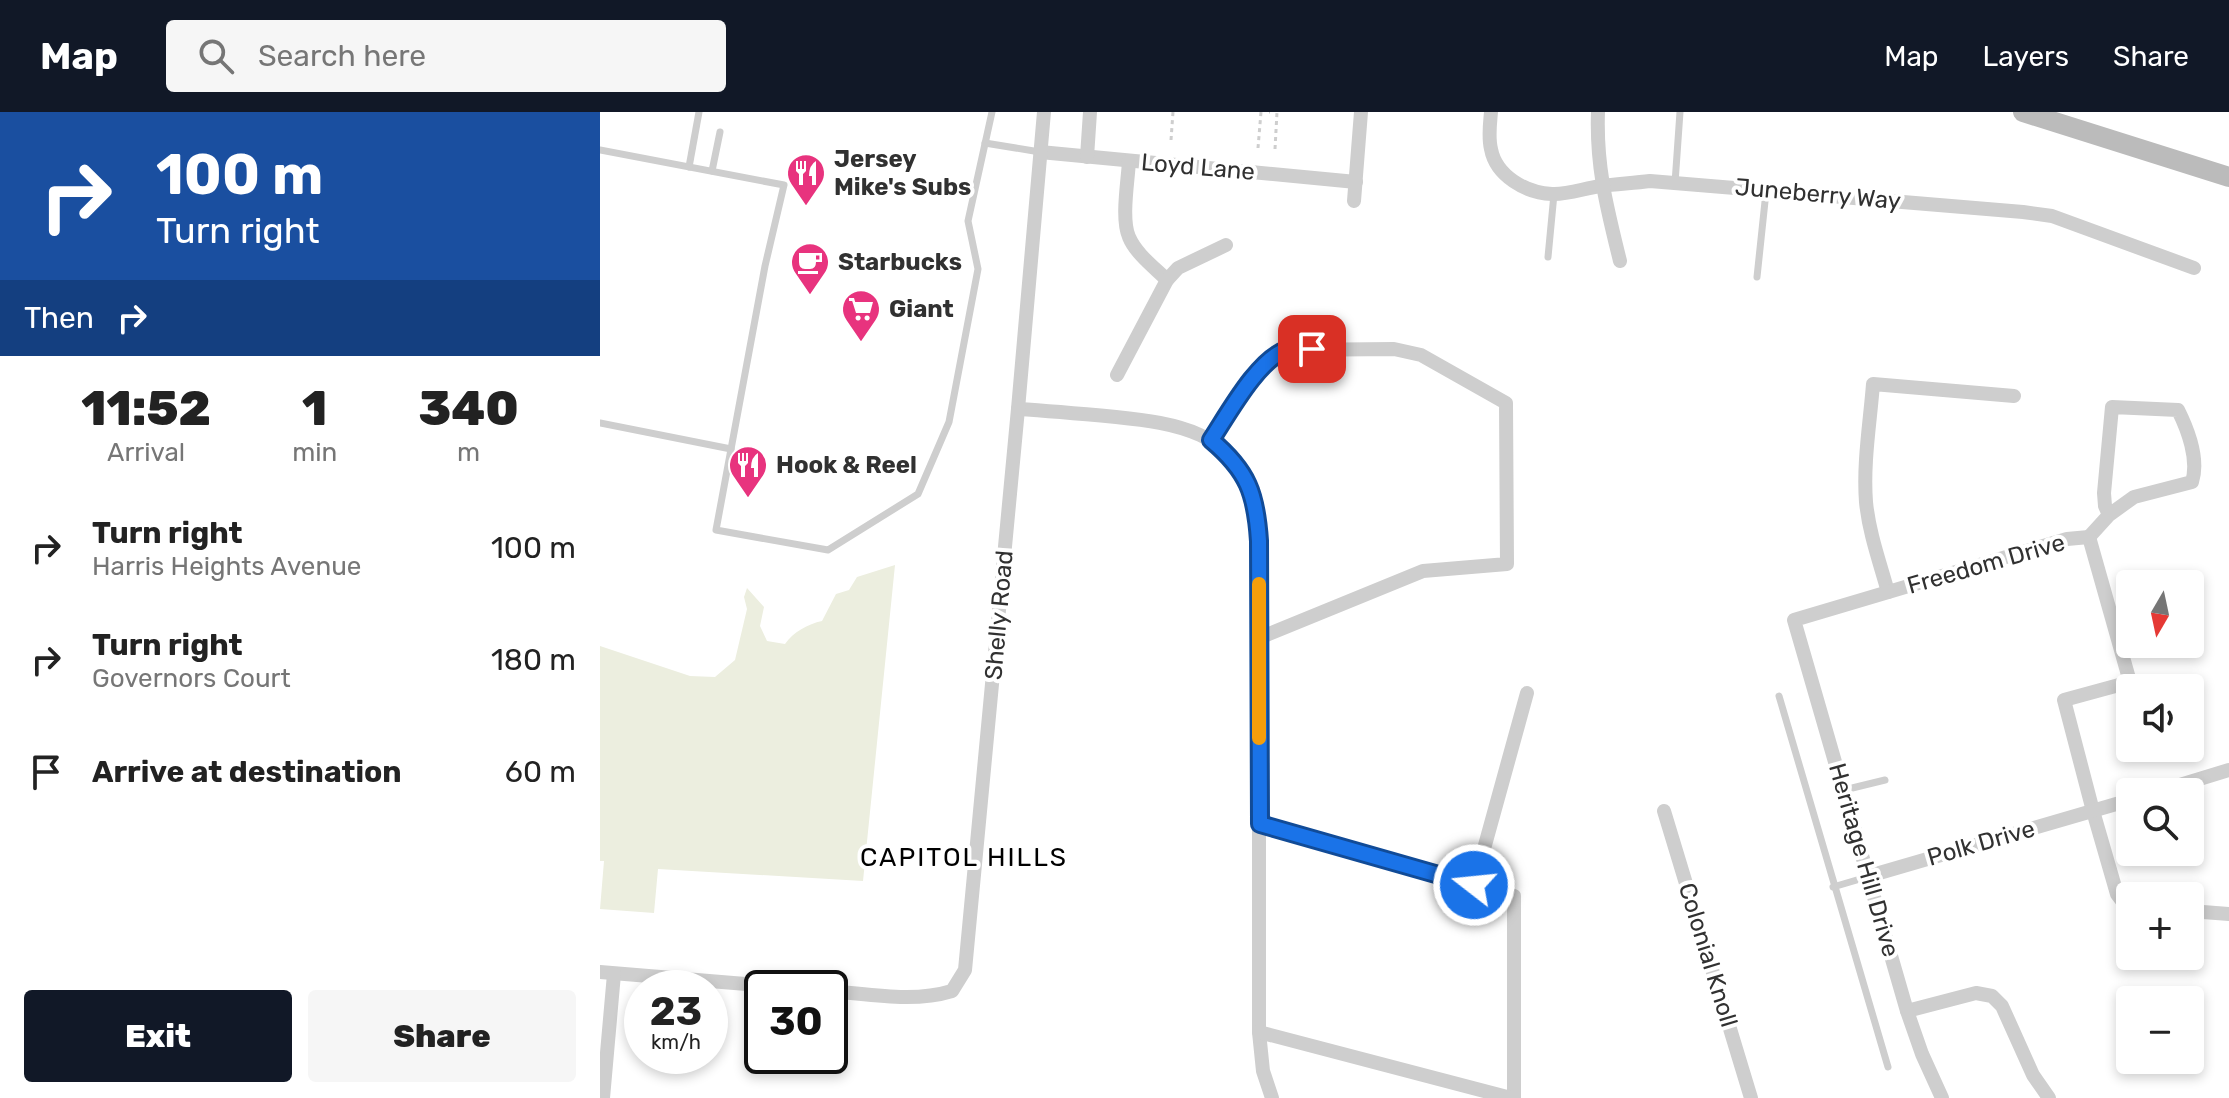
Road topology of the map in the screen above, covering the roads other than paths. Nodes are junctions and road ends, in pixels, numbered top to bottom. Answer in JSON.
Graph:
{"nodes":[{"id":1,"x":699,"y":112,"type":"edge"},
{"id":2,"x":992,"y":112,"type":"edge"},
{"id":3,"x":1044,"y":112,"type":"edge"},
{"id":4,"x":1090,"y":112,"type":"edge"},
{"id":5,"x":1361,"y":112,"type":"edge"},
{"id":6,"x":1491,"y":112,"type":"edge"},
{"id":7,"x":1598,"y":112,"type":"edge"},
{"id":8,"x":1680,"y":112,"type":"edge"},
{"id":9,"x":2023,"y":112,"type":"edge"},
{"id":10,"x":720,"y":132,"type":"dead end"},
{"id":11,"x":985,"y":143,"type":"junction"},
{"id":12,"x":601,"y":150,"type":"edge"},
{"id":13,"x":1040,"y":152,"type":"junction"},
{"id":14,"x":1087,"y":157,"type":"junction"},
{"id":15,"x":600,"y":159,"type":"edge"},
{"id":16,"x":1129,"y":161,"type":"junction"},
{"id":17,"x":689,"y":167,"type":"junction"},
{"id":18,"x":712,"y":171,"type":"junction"},
{"id":19,"x":2229,"y":177,"type":"edge"},
{"id":20,"x":1356,"y":182,"type":"junction"},
{"id":21,"x":1675,"y":183,"type":"junction"},
{"id":22,"x":1602,"y":186,"type":"junction"},
{"id":23,"x":1766,"y":190,"type":"junction"},
{"id":24,"x":1554,"y":194,"type":"junction"},
{"id":25,"x":1354,"y":201,"type":"dead end"},
{"id":26,"x":1226,"y":245,"type":"dead end"},
{"id":27,"x":1548,"y":257,"type":"dead end"},
{"id":28,"x":1620,"y":261,"type":"dead end"},
{"id":29,"x":2194,"y":268,"type":"dead end"},
{"id":30,"x":1757,"y":277,"type":"dead end"},
{"id":31,"x":1167,"y":280,"type":"junction"},
{"id":32,"x":1117,"y":375,"type":"dead end"},
{"id":33,"x":2014,"y":396,"type":"dead end"},
{"id":34,"x":1018,"y":409,"type":"junction"},
{"id":35,"x":600,"y":423,"type":"edge"},
{"id":36,"x":1211,"y":440,"type":"junction"},
{"id":37,"x":731,"y":449,"type":"junction"},
{"id":38,"x":2109,"y":515,"type":"junction"},
{"id":39,"x":2089,"y":537,"type":"junction"},
{"id":40,"x":1888,"y":592,"type":"junction"},
{"id":41,"x":1794,"y":620,"type":"joint"},
{"id":42,"x":1259,"y":638,"type":"junction"},
{"id":43,"x":1527,"y":693,"type":"dead end"},
{"id":44,"x":1779,"y":696,"type":"dead end"},
{"id":45,"x":2229,"y":770,"type":"edge"},
{"id":46,"x":2203,"y":778,"type":"edge"},
{"id":47,"x":1885,"y":780,"type":"dead end"},
{"id":48,"x":1844,"y":790,"type":"junction"},
{"id":49,"x":2116,"y":804,"type":"edge"},
{"id":50,"x":1664,"y":811,"type":"dead end"},
{"id":51,"x":2093,"y":811,"type":"junction"},
{"id":52,"x":1260,"y":824,"type":"junction"},
{"id":53,"x":1869,"y":876,"type":"junction"},
{"id":54,"x":1474,"y":885,"type":"junction"},
{"id":55,"x":1833,"y":887,"type":"junction"},
{"id":56,"x":2116,"y":891,"type":"edge"},
{"id":57,"x":2204,"y":912,"type":"edge"},
{"id":58,"x":2229,"y":914,"type":"edge"},
{"id":59,"x":607,"y":973,"type":"edge"},
{"id":60,"x":744,"y":984,"type":"edge"},
{"id":61,"x":848,"y":992,"type":"edge"},
{"id":62,"x":1907,"y":1011,"type":"junction"},
{"id":63,"x":1259,"y":1032,"type":"junction"},
{"id":64,"x":1888,"y":1067,"type":"dead end"},
{"id":65,"x":603,"y":1098,"type":"edge"},
{"id":66,"x":1272,"y":1098,"type":"edge"},
{"id":67,"x":1513,"y":1098,"type":"edge"},
{"id":68,"x":1751,"y":1098,"type":"edge"},
{"id":69,"x":1942,"y":1098,"type":"edge"},
{"id":70,"x":2049,"y":1098,"type":"edge"}],
"edges":[{"from":1,"to":17,"type":"lane"},
{"from":2,"to":11,"type":"lane"},
{"from":3,"to":13,"type":"street","name":"Shelly Road"},
{"from":4,"to":14,"type":"street"},
{"from":5,"to":20,"type":"street"},
{"from":6,"to":24,"type":"street","name":"Juneberry Way"},
{"from":7,"to":22,"type":"street"},
{"from":8,"to":21,"type":"lane"},
{"from":9,"to":19,"type":"main road"},
{"from":10,"to":18,"type":"lane"},
{"from":11,"to":13,"type":"lane"},
{"from":11,"to":37,"type":"lane"},
{"from":12,"to":15,"type":"lane"},
{"from":12,"to":17,"type":"lane"},
{"from":13,"to":14,"type":"street","name":"Loyd Lane"},
{"from":13,"to":34,"type":"street","name":"Shelly Road"},
{"from":14,"to":16,"type":"street","name":"Loyd Lane"},
{"from":16,"to":20,"type":"street","name":"Loyd Lane"},
{"from":16,"to":31,"type":"street"},
{"from":17,"to":18,"type":"lane"},
{"from":18,"to":37,"type":"lane"},
{"from":20,"to":25,"type":"street"},
{"from":21,"to":22,"type":"street","name":"Juneberry Way"},
{"from":21,"to":23,"type":"street","name":"Juneberry Way"},
{"from":22,"to":24,"type":"street","name":"Juneberry Way"},
{"from":22,"to":28,"type":"street"},
{"from":23,"to":29,"type":"street","name":"Juneberry Way"},
{"from":23,"to":30,"type":"lane"},
{"from":24,"to":27,"type":"lane"},
{"from":26,"to":31,"type":"street"},
{"from":31,"to":32,"type":"street"},
{"from":33,"to":40,"type":"street"},
{"from":34,"to":36,"type":"street"},
{"from":34,"to":61,"type":"street","name":"Shelly Road"},
{"from":35,"to":37,"type":"lane"},
{"from":36,"to":42,"type":"street"},
{"from":36,"to":42,"type":"street"},
{"from":38,"to":38,"type":"street"},
{"from":38,"to":39,"type":"street"},
{"from":39,"to":40,"type":"street","name":"Freedom Drive"},
{"from":39,"to":51,"type":"street","name":"Freedom Drive"},
{"from":40,"to":41,"type":"street","name":"Freedom Drive"},
{"from":41,"to":48,"type":"street","name":"Heritage Hill Drive"},
{"from":42,"to":52,"type":"street"},
{"from":43,"to":54,"type":"street"},
{"from":44,"to":55,"type":"lane"},
{"from":45,"to":46,"type":"street"},
{"from":47,"to":48,"type":"lane"},
{"from":48,"to":53,"type":"street","name":"Heritage Hill Drive"},
{"from":49,"to":51,"type":"street","name":"Polk Drive"},
{"from":50,"to":68,"type":"street","name":"Colonial Knoll"},
{"from":51,"to":53,"type":"street","name":"Polk Drive"},
{"from":51,"to":56,"type":"street"},
{"from":52,"to":54,"type":"street"},
{"from":52,"to":63,"type":"street"},
{"from":53,"to":55,"type":"lane"},
{"from":53,"to":62,"type":"street","name":"Heritage Hill Drive"},
{"from":54,"to":67,"type":"street"},
{"from":55,"to":64,"type":"lane"},
{"from":57,"to":58,"type":"street"},
{"from":59,"to":60,"type":"street"},
{"from":59,"to":65,"type":"street"},
{"from":62,"to":69,"type":"street","name":"Heritage Hill Drive"},
{"from":62,"to":70,"type":"street"},
{"from":63,"to":66,"type":"street"},
{"from":63,"to":67,"type":"street"}]}
